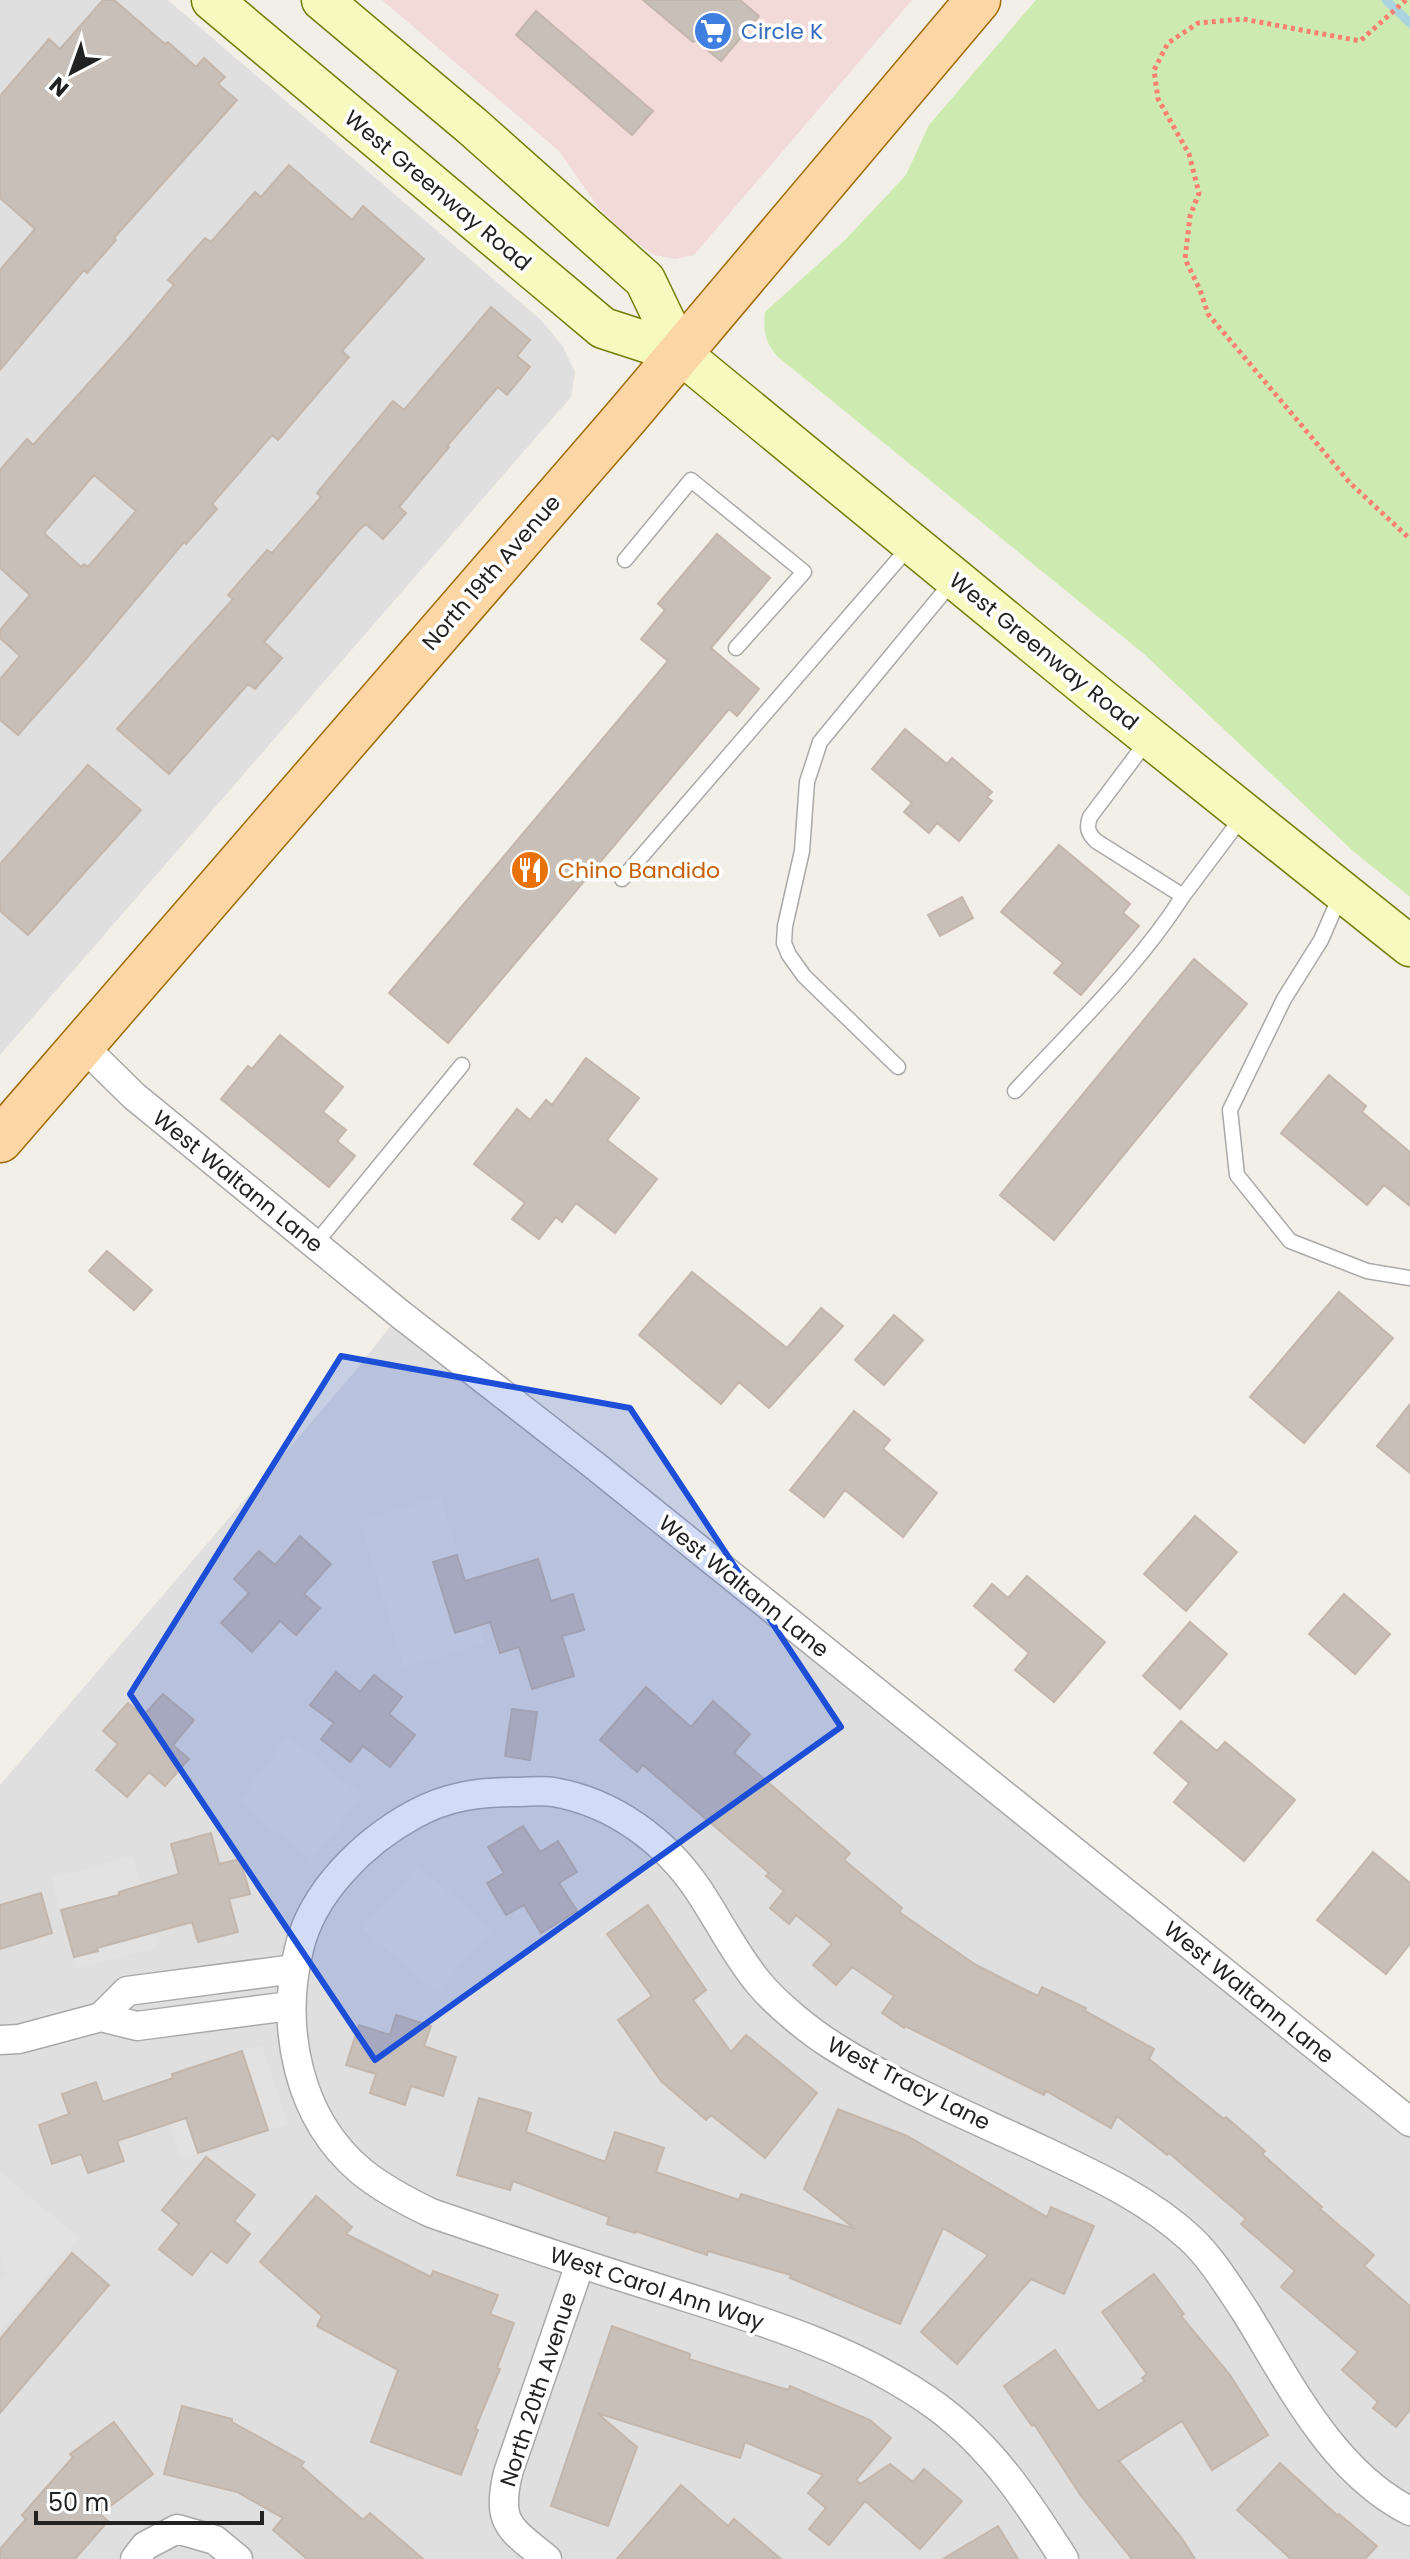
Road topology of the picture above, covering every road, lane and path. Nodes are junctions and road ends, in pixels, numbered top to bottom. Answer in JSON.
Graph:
{"nodes":[{"id":1,"x":212,"y":0,"type":"edge"},
{"id":2,"x":322,"y":0,"type":"edge"},
{"id":3,"x":978,"y":0,"type":"edge"},
{"id":4,"x":1406,"y":0,"type":"edge"},
{"id":5,"x":680,"y":353,"type":"junction"},
{"id":6,"x":1410,"y":539,"type":"edge"},
{"id":7,"x":912,"y":543,"type":"junction"},
{"id":8,"x":625,"y":560,"type":"dead end"},
{"id":9,"x":955,"y":579,"type":"junction"},
{"id":10,"x":736,"y":648,"type":"dead end"},
{"id":11,"x":1149,"y":737,"type":"junction"},
{"id":12,"x":1245,"y":814,"type":"junction"},
{"id":13,"x":622,"y":879,"type":"dead end"},
{"id":14,"x":1342,"y":891,"type":"junction"},
{"id":15,"x":1183,"y":896,"type":"junction"},
{"id":16,"x":1410,"y":946,"type":"edge"},
{"id":17,"x":82,"y":1045,"type":"junction"},
{"id":18,"x":462,"y":1065,"type":"dead end"},
{"id":19,"x":898,"y":1067,"type":"dead end"},
{"id":20,"x":1015,"y":1091,"type":"dead end"},
{"id":21,"x":0,"y":1140,"type":"edge"},
{"id":22,"x":315,"y":1244,"type":"junction"},
{"id":23,"x":1410,"y":1278,"type":"edge"},
{"id":24,"x":294,"y":1969,"type":"junction"},
{"id":25,"x":290,"y":2006,"type":"junction"},
{"id":26,"x":101,"y":2017,"type":"junction"},
{"id":27,"x":0,"y":2040,"type":"edge"},
{"id":28,"x":1410,"y":2122,"type":"edge"},
{"id":29,"x":580,"y":2264,"type":"junction"},
{"id":30,"x":1410,"y":2511,"type":"edge"},
{"id":31,"x":135,"y":2559,"type":"edge"},
{"id":32,"x":238,"y":2559,"type":"edge"},
{"id":33,"x":547,"y":2559,"type":"edge"},
{"id":34,"x":1064,"y":2559,"type":"edge"}],
"edges":[{"from":1,"to":5,"type":"main road","name":"West Greenway Road"},
{"from":2,"to":5,"type":"main road","name":"West Greenway Road"},
{"from":3,"to":5,"type":"main road","name":"North 19th Avenue"},
{"from":4,"to":6,"type":"path"},
{"from":5,"to":7,"type":"main road","name":"West Greenway Road"},
{"from":5,"to":17,"type":"main road","name":"North 19th Avenue"},
{"from":7,"to":9,"type":"main road","name":"West Greenway Road"},
{"from":7,"to":13,"type":"lane"},
{"from":8,"to":10,"type":"lane"},
{"from":9,"to":11,"type":"main road","name":"West Greenway Road"},
{"from":9,"to":19,"type":"lane"},
{"from":11,"to":12,"type":"main road","name":"West Greenway Road"},
{"from":11,"to":15,"type":"lane"},
{"from":12,"to":14,"type":"main road","name":"West Greenway Road"},
{"from":12,"to":15,"type":"lane"},
{"from":14,"to":16,"type":"main road","name":"West Greenway Road"},
{"from":14,"to":23,"type":"lane"},
{"from":15,"to":20,"type":"lane"},
{"from":17,"to":21,"type":"main road","name":"North 19th Avenue"},
{"from":17,"to":22,"type":"street","name":"West Waltann Lane"},
{"from":18,"to":22,"type":"lane"},
{"from":22,"to":28,"type":"street","name":"West Waltann Lane"},
{"from":24,"to":25,"type":"street","name":"West Carol Ann Way"},
{"from":24,"to":26,"type":"street"},
{"from":24,"to":30,"type":"street","name":"West Tracy Lane"},
{"from":25,"to":26,"type":"street"},
{"from":25,"to":29,"type":"street","name":"West Carol Ann Way"},
{"from":26,"to":27,"type":"street"},
{"from":29,"to":33,"type":"street","name":"North 20th Avenue"},
{"from":29,"to":34,"type":"street","name":"West Carol Ann Way"},
{"from":31,"to":32,"type":"street"}]}
